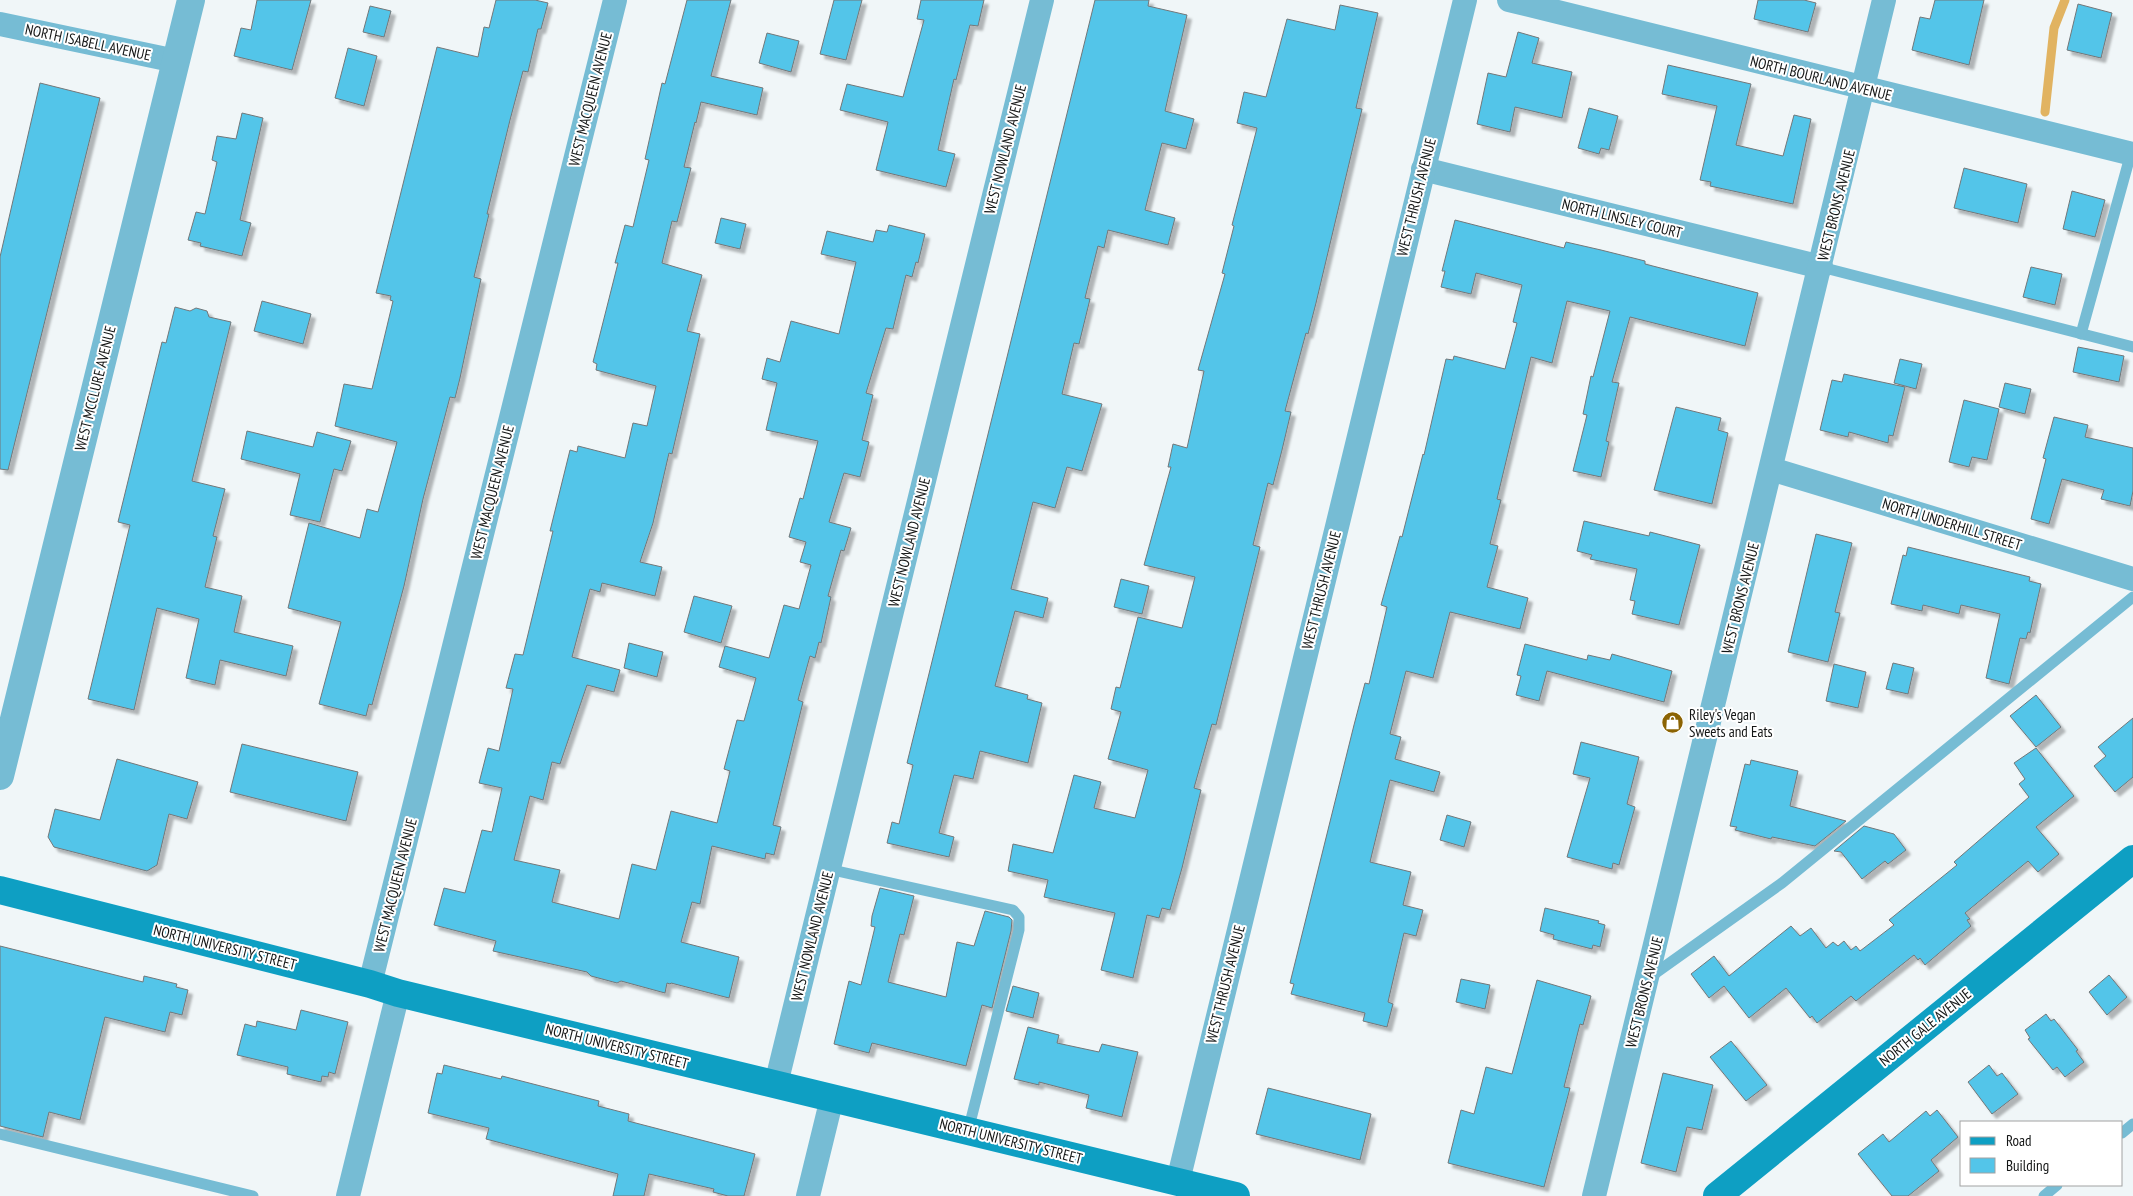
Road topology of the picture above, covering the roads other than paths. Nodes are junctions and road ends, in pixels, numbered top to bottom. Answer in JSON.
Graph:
{"nodes":[{"id":1,"x":191,"y":0,"type":"edge"},
{"id":2,"x":615,"y":0,"type":"edge"},
{"id":3,"x":1042,"y":0,"type":"edge"},
{"id":4,"x":1465,"y":0,"type":"edge"},
{"id":5,"x":1509,"y":0,"type":"edge"},
{"id":6,"x":1884,"y":0,"type":"edge"},
{"id":7,"x":0,"y":24,"type":"edge"},
{"id":8,"x":176,"y":61,"type":"junction"},
{"id":9,"x":1864,"y":89,"type":"junction"},
{"id":10,"x":2132,"y":153,"type":"edge"},
{"id":11,"x":1423,"y":169,"type":"junction"},
{"id":12,"x":1821,"y":267,"type":"junction"},
{"id":13,"x":2082,"y":334,"type":"junction"},
{"id":14,"x":2133,"y":347,"type":"edge"},
{"id":15,"x":1771,"y":469,"type":"junction"},
{"id":16,"x":2133,"y":579,"type":"edge"},
{"id":17,"x":2133,"y":596,"type":"edge"},
{"id":18,"x":0,"y":776,"type":"edge"},
{"id":19,"x":2133,"y":859,"type":"edge"},
{"id":20,"x":828,"y":869,"type":"junction"},
{"id":21,"x":0,"y":890,"type":"edge"},
{"id":22,"x":1647,"y":980,"type":"junction"},
{"id":23,"x":370,"y":984,"type":"junction"},
{"id":24,"x":398,"y":993,"type":"junction"},
{"id":25,"x":776,"y":1084,"type":"junction"},
{"id":26,"x":832,"y":1098,"type":"junction"},
{"id":27,"x":2133,"y":1124,"type":"edge"},
{"id":28,"x":968,"y":1130,"type":"junction"},
{"id":29,"x":2123,"y":1132,"type":"edge"},
{"id":30,"x":0,"y":1134,"type":"edge"},
{"id":31,"x":1178,"y":1181,"type":"junction"},
{"id":32,"x":2057,"y":1186,"type":"edge"},
{"id":33,"x":252,"y":1196,"type":"edge"},
{"id":34,"x":348,"y":1196,"type":"edge"},
{"id":35,"x":808,"y":1196,"type":"edge"},
{"id":36,"x":1236,"y":1196,"type":"edge"},
{"id":37,"x":1594,"y":1196,"type":"edge"},
{"id":38,"x":1717,"y":1196,"type":"edge"},
{"id":39,"x":2044,"y":1196,"type":"edge"}],
"edges":[{"from":1,"to":8,"type":"street","name":"WEST MCCLURE AVENUE"},
{"from":2,"to":23,"type":"street","name":"WEST MACQUEEN AVENUE"},
{"from":3,"to":20,"type":"street","name":"WEST NOWLAND AVENUE"},
{"from":4,"to":11,"type":"street","name":"WEST THRUSH AVENUE"},
{"from":5,"to":9,"type":"street","name":"NORTH BOURLAND AVENUE"},
{"from":6,"to":9,"type":"street","name":"WEST BRONS AVENUE"},
{"from":7,"to":8,"type":"street","name":"NORTH ISABELL AVENUE"},
{"from":8,"to":18,"type":"street","name":"WEST MCCLURE AVENUE"},
{"from":9,"to":10,"type":"street","name":"NORTH BOURLAND AVENUE"},
{"from":9,"to":12,"type":"street","name":"WEST BRONS AVENUE"},
{"from":10,"to":13,"type":"lane"},
{"from":11,"to":12,"type":"street","name":"NORTH LINSLEY COURT"},
{"from":11,"to":31,"type":"street","name":"WEST THRUSH AVENUE"},
{"from":12,"to":13,"type":"lane"},
{"from":12,"to":15,"type":"street","name":"WEST BRONS AVENUE"},
{"from":13,"to":14,"type":"lane"},
{"from":15,"to":16,"type":"street","name":"NORTH UNDERHILL STREET"},
{"from":15,"to":22,"type":"street","name":"WEST BRONS AVENUE"},
{"from":17,"to":22,"type":"lane"},
{"from":19,"to":38,"type":"main road","name":"NORTH GALE AVENUE"},
{"from":20,"to":25,"type":"street","name":"WEST NOWLAND AVENUE"},
{"from":20,"to":28,"type":"lane"},
{"from":21,"to":23,"type":"main road","name":"NORTH UNIVERSITY STREET"},
{"from":22,"to":37,"type":"street","name":"WEST BRONS AVENUE"},
{"from":23,"to":24,"type":"main road","name":"NORTH UNIVERSITY STREET"},
{"from":24,"to":25,"type":"main road","name":"NORTH UNIVERSITY STREET"},
{"from":24,"to":34,"type":"street"},
{"from":25,"to":26,"type":"main road","name":"NORTH UNIVERSITY STREET"},
{"from":26,"to":28,"type":"main road","name":"NORTH UNIVERSITY STREET"},
{"from":26,"to":35,"type":"street"},
{"from":27,"to":29,"type":"lane"},
{"from":28,"to":31,"type":"main road","name":"NORTH UNIVERSITY STREET"},
{"from":30,"to":33,"type":"lane"},
{"from":31,"to":36,"type":"main road","name":"NORTH UNIVERSITY STREET"},
{"from":32,"to":39,"type":"lane"}]}
